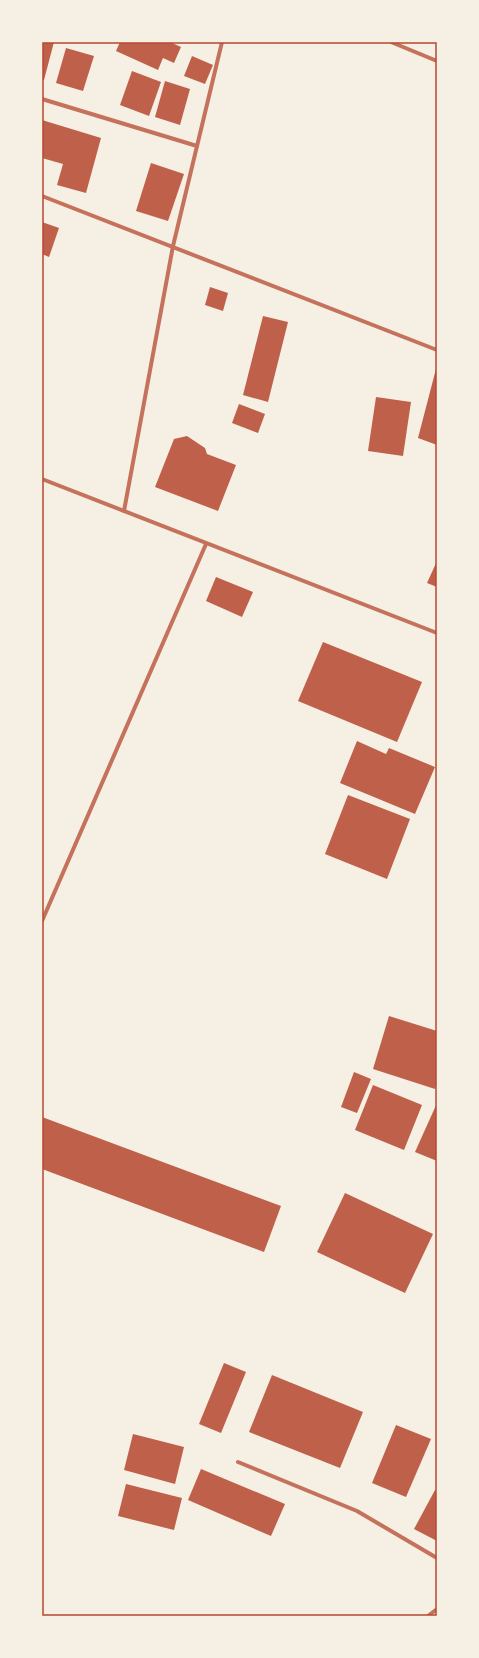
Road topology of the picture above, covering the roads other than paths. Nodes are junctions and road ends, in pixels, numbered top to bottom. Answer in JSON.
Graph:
{"nodes":[{"id":1,"x":222,"y":42,"type":"edge"},
{"id":2,"x":391,"y":42,"type":"edge"},
{"id":3,"x":437,"y":61,"type":"edge"},
{"id":4,"x":42,"y":99,"type":"edge"},
{"id":5,"x":198,"y":146,"type":"junction"},
{"id":6,"x":42,"y":196,"type":"edge"},
{"id":7,"x":173,"y":246,"type":"junction"},
{"id":8,"x":437,"y":350,"type":"edge"},
{"id":9,"x":42,"y":479,"type":"edge"},
{"id":10,"x":124,"y":511,"type":"junction"},
{"id":11,"x":206,"y":544,"type":"junction"},
{"id":12,"x":437,"y":633,"type":"edge"},
{"id":13,"x":42,"y":921,"type":"edge"},
{"id":14,"x":238,"y":1462,"type":"dead end"},
{"id":15,"x":437,"y":1558,"type":"edge"},
{"id":16,"x":437,"y":1609,"type":"edge"},
{"id":17,"x":428,"y":1616,"type":"edge"}],
"edges":[{"from":1,"to":5,"type":"street"},
{"from":2,"to":3,"type":"street"},
{"from":4,"to":5,"type":"street"},
{"from":5,"to":7,"type":"street"},
{"from":6,"to":7,"type":"street"},
{"from":7,"to":8,"type":"street"},
{"from":7,"to":10,"type":"street"},
{"from":9,"to":10,"type":"street"},
{"from":10,"to":11,"type":"street"},
{"from":11,"to":12,"type":"street"},
{"from":11,"to":13,"type":"street"},
{"from":14,"to":15,"type":"street"},
{"from":16,"to":17,"type":"street"}]}
